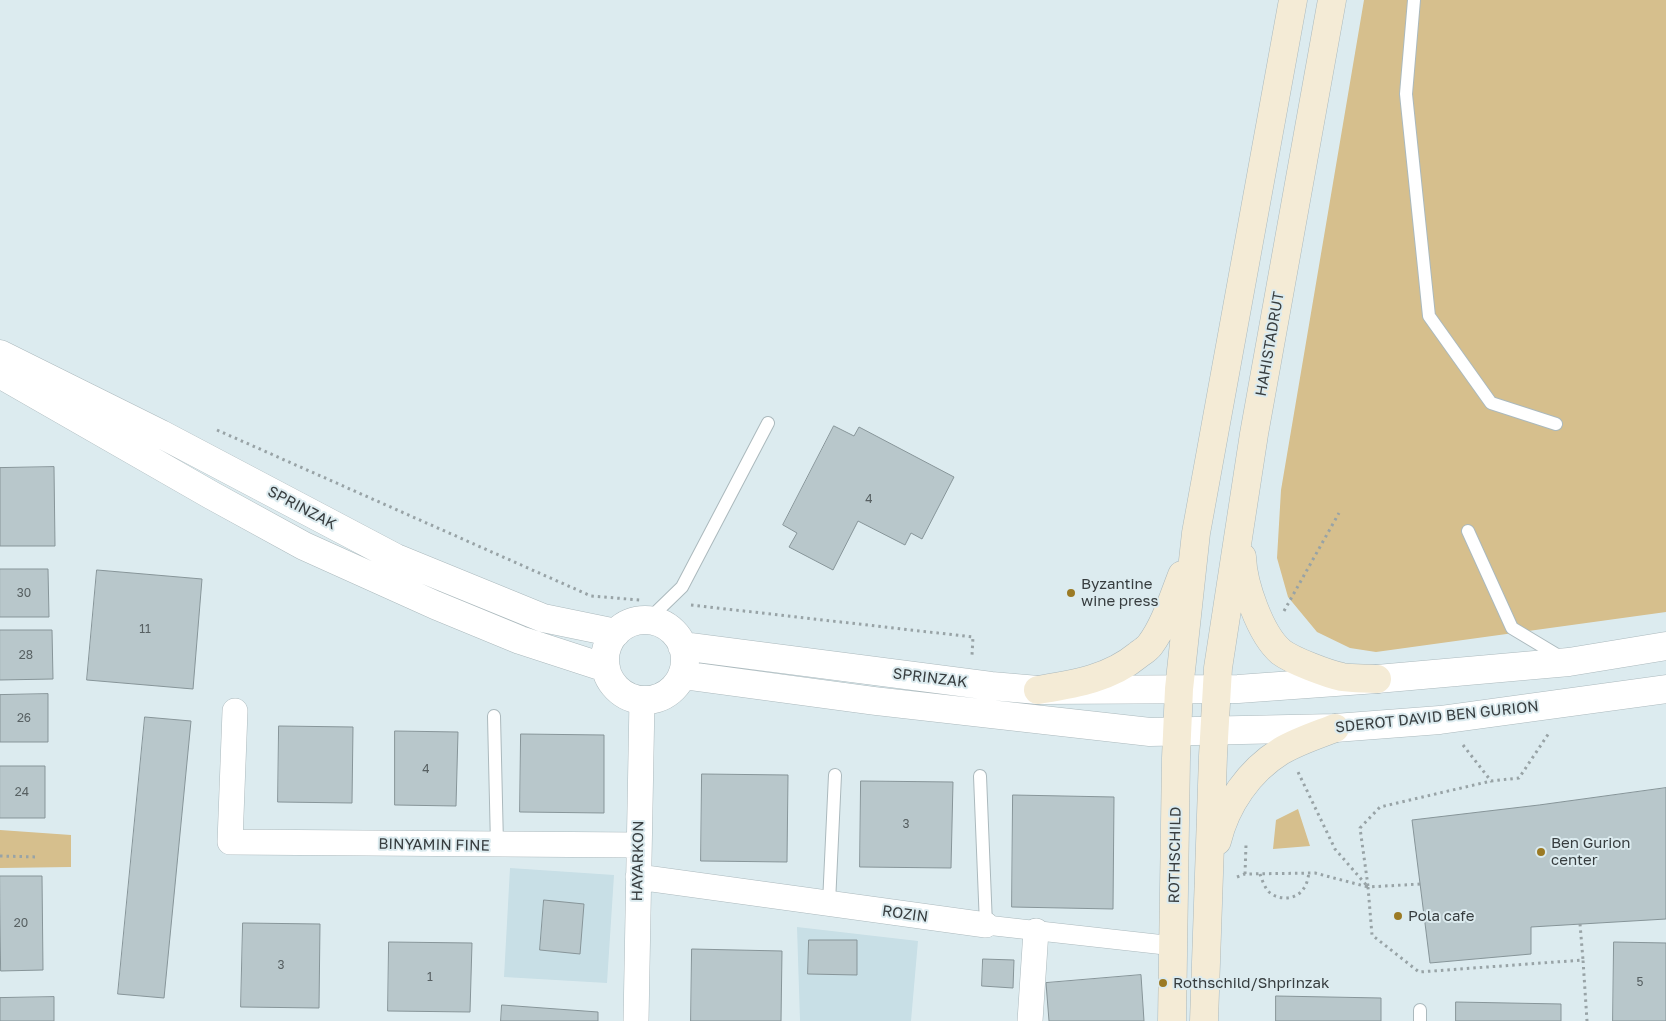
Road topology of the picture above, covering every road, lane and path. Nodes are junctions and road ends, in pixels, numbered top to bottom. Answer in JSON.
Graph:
{"nodes":[{"id":1,"x":1293,"y":0,"type":"edge"},
{"id":2,"x":1332,"y":0,"type":"edge"},
{"id":3,"x":1414,"y":0,"type":"edge"},
{"id":4,"x":0,"y":354,"type":"edge"},
{"id":5,"x":0,"y":374,"type":"edge"},
{"id":6,"x":768,"y":424,"type":"dead end"},
{"id":7,"x":1556,"y":424,"type":"dead end"},
{"id":8,"x":210,"y":427,"type":"dead end"},
{"id":9,"x":1339,"y":513,"type":"dead end"},
{"id":10,"x":1241,"y":520,"type":"junction"},
{"id":11,"x":1468,"y":531,"type":"dead end"},
{"id":12,"x":1196,"y":533,"type":"junction"},
{"id":13,"x":657,"y":611,"type":"junction"},
{"id":14,"x":616,"y":633,"type":"junction"},
{"id":15,"x":1268,"y":636,"type":"junction"},
{"id":16,"x":682,"y":646,"type":"junction"},
{"id":17,"x":1666,"y":646,"type":"edge"},
{"id":18,"x":1568,"y":662,"type":"junction"},
{"id":19,"x":606,"y":668,"type":"junction"},
{"id":20,"x":682,"y":675,"type":"junction"},
{"id":21,"x":1377,"y":679,"type":"junction"},
{"id":22,"x":971,"y":684,"type":"junction"},
{"id":23,"x":1179,"y":689,"type":"junction"},
{"id":24,"x":1666,"y":689,"type":"edge"},
{"id":25,"x":1038,"y":690,"type":"junction"},
{"id":26,"x":1216,"y":690,"type":"junction"},
{"id":27,"x":642,"y":700,"type":"junction"},
{"id":28,"x":1569,"y":703,"type":"junction"},
{"id":29,"x":235,"y":711,"type":"dead end"},
{"id":30,"x":494,"y":716,"type":"dead end"},
{"id":31,"x":1440,"y":720,"type":"junction"},
{"id":32,"x":1335,"y":728,"type":"junction"},
{"id":33,"x":1177,"y":731,"type":"junction"},
{"id":34,"x":1214,"y":731,"type":"junction"},
{"id":35,"x":1296,"y":770,"type":"dead end"},
{"id":36,"x":834,"y":775,"type":"dead end"},
{"id":37,"x":980,"y":776,"type":"dead end"},
{"id":38,"x":1491,"y":781,"type":"junction"},
{"id":39,"x":1248,"y":837,"type":"dead end"},
{"id":40,"x":497,"y":845,"type":"junction"},
{"id":41,"x":638,"y":845,"type":"junction"},
{"id":42,"x":0,"y":856,"type":"edge"},
{"id":43,"x":38,"y":857,"type":"dead end"},
{"id":44,"x":1309,"y":873,"type":"junction"},
{"id":45,"x":1245,"y":874,"type":"junction"},
{"id":46,"x":1260,"y":874,"type":"junction"},
{"id":47,"x":638,"y":877,"type":"junction"},
{"id":48,"x":1420,"y":884,"type":"dead end"},
{"id":49,"x":1208,"y":886,"type":"junction"},
{"id":50,"x":1368,"y":887,"type":"junction"},
{"id":51,"x":829,"y":903,"type":"junction"},
{"id":52,"x":1580,"y":924,"type":"dead end"},
{"id":53,"x":986,"y":926,"type":"junction"},
{"id":54,"x":1036,"y":931,"type":"junction"},
{"id":55,"x":1174,"y":946,"type":"junction"},
{"id":56,"x":1583,"y":960,"type":"junction"},
{"id":57,"x":636,"y":1021,"type":"edge"},
{"id":58,"x":1030,"y":1021,"type":"edge"},
{"id":59,"x":1172,"y":1021,"type":"edge"},
{"id":60,"x":1204,"y":1021,"type":"edge"},
{"id":61,"x":1587,"y":1021,"type":"edge"}],
"edges":[{"from":1,"to":12,"type":"main road"},
{"from":2,"to":10,"type":"main road","name":"HAHISTADRUT"},
{"from":3,"to":7,"type":"lane"},
{"from":4,"to":14,"type":"street","name":"SPRINZAK"},
{"from":5,"to":19,"type":"street","name":"SPRINZAK"},
{"from":6,"to":13,"type":"lane"},
{"from":8,"to":13,"type":"path"},
{"from":9,"to":15,"type":"path"},
{"from":10,"to":15,"type":"main road"},
{"from":10,"to":26,"type":"main road","name":"HAHISTADRUT"},
{"from":11,"to":18,"type":"lane"},
{"from":12,"to":23,"type":"main road"},
{"from":12,"to":25,"type":"main road"},
{"from":13,"to":14,"type":"street"},
{"from":13,"to":16,"type":"street"},
{"from":13,"to":22,"type":"path"},
{"from":14,"to":19,"type":"street"},
{"from":15,"to":21,"type":"main road"},
{"from":16,"to":20,"type":"street"},
{"from":16,"to":22,"type":"street","name":"SPRINZAK"},
{"from":17,"to":18,"type":"street"},
{"from":18,"to":21,"type":"street"},
{"from":19,"to":27,"type":"street"},
{"from":20,"to":27,"type":"street"},
{"from":20,"to":33,"type":"street","name":"SPRINZAK"},
{"from":21,"to":26,"type":"street"},
{"from":22,"to":25,"type":"street","name":"SPRINZAK"},
{"from":23,"to":25,"type":"street","name":"SPRINZAK"},
{"from":23,"to":26,"type":"street"},
{"from":23,"to":33,"type":"main road","name":"ROTHSCHILD"},
{"from":24,"to":28,"type":"street","name":"SDEROT DAVID BEN GURION"},
{"from":26,"to":34,"type":"main road"},
{"from":27,"to":41,"type":"street","name":"HAYARKON"},
{"from":28,"to":31,"type":"street","name":"SDEROT DAVID BEN GURION"},
{"from":28,"to":38,"type":"path"},
{"from":29,"to":40,"type":"street","name":"BINYAMIN FINE"},
{"from":30,"to":40,"type":"lane"},
{"from":31,"to":32,"type":"street","name":"SDEROT DAVID BEN GURION"},
{"from":31,"to":38,"type":"path"},
{"from":32,"to":34,"type":"street","name":"SDEROT DAVID BEN GURION"},
{"from":32,"to":49,"type":"main road"},
{"from":33,"to":34,"type":"street","name":"SDEROT DAVID BEN GURION"},
{"from":33,"to":55,"type":"main road","name":"ROTHSCHILD"},
{"from":34,"to":49,"type":"main road"},
{"from":35,"to":50,"type":"path"},
{"from":36,"to":51,"type":"lane"},
{"from":37,"to":53,"type":"lane"},
{"from":38,"to":50,"type":"path"},
{"from":39,"to":45,"type":"path"},
{"from":40,"to":41,"type":"street","name":"BINYAMIN FINE"},
{"from":41,"to":47,"type":"street","name":"HAYARKON"},
{"from":42,"to":43,"type":"path"},
{"from":44,"to":46,"type":"path"},
{"from":44,"to":46,"type":"path"},
{"from":44,"to":50,"type":"path"},
{"from":45,"to":46,"type":"path"},
{"from":45,"to":49,"type":"path"},
{"from":47,"to":51,"type":"street","name":"ROZIN"},
{"from":47,"to":57,"type":"street","name":"HAYARKON"},
{"from":48,"to":50,"type":"path"},
{"from":49,"to":60,"type":"main road"},
{"from":50,"to":56,"type":"path"},
{"from":51,"to":53,"type":"street","name":"ROZIN"},
{"from":52,"to":56,"type":"path"},
{"from":53,"to":54,"type":"street","name":"ROZIN"},
{"from":54,"to":55,"type":"street","name":"ROZIN"},
{"from":54,"to":58,"type":"street"},
{"from":55,"to":59,"type":"main road","name":"ROTHSCHILD"},
{"from":56,"to":61,"type":"path"}]}
